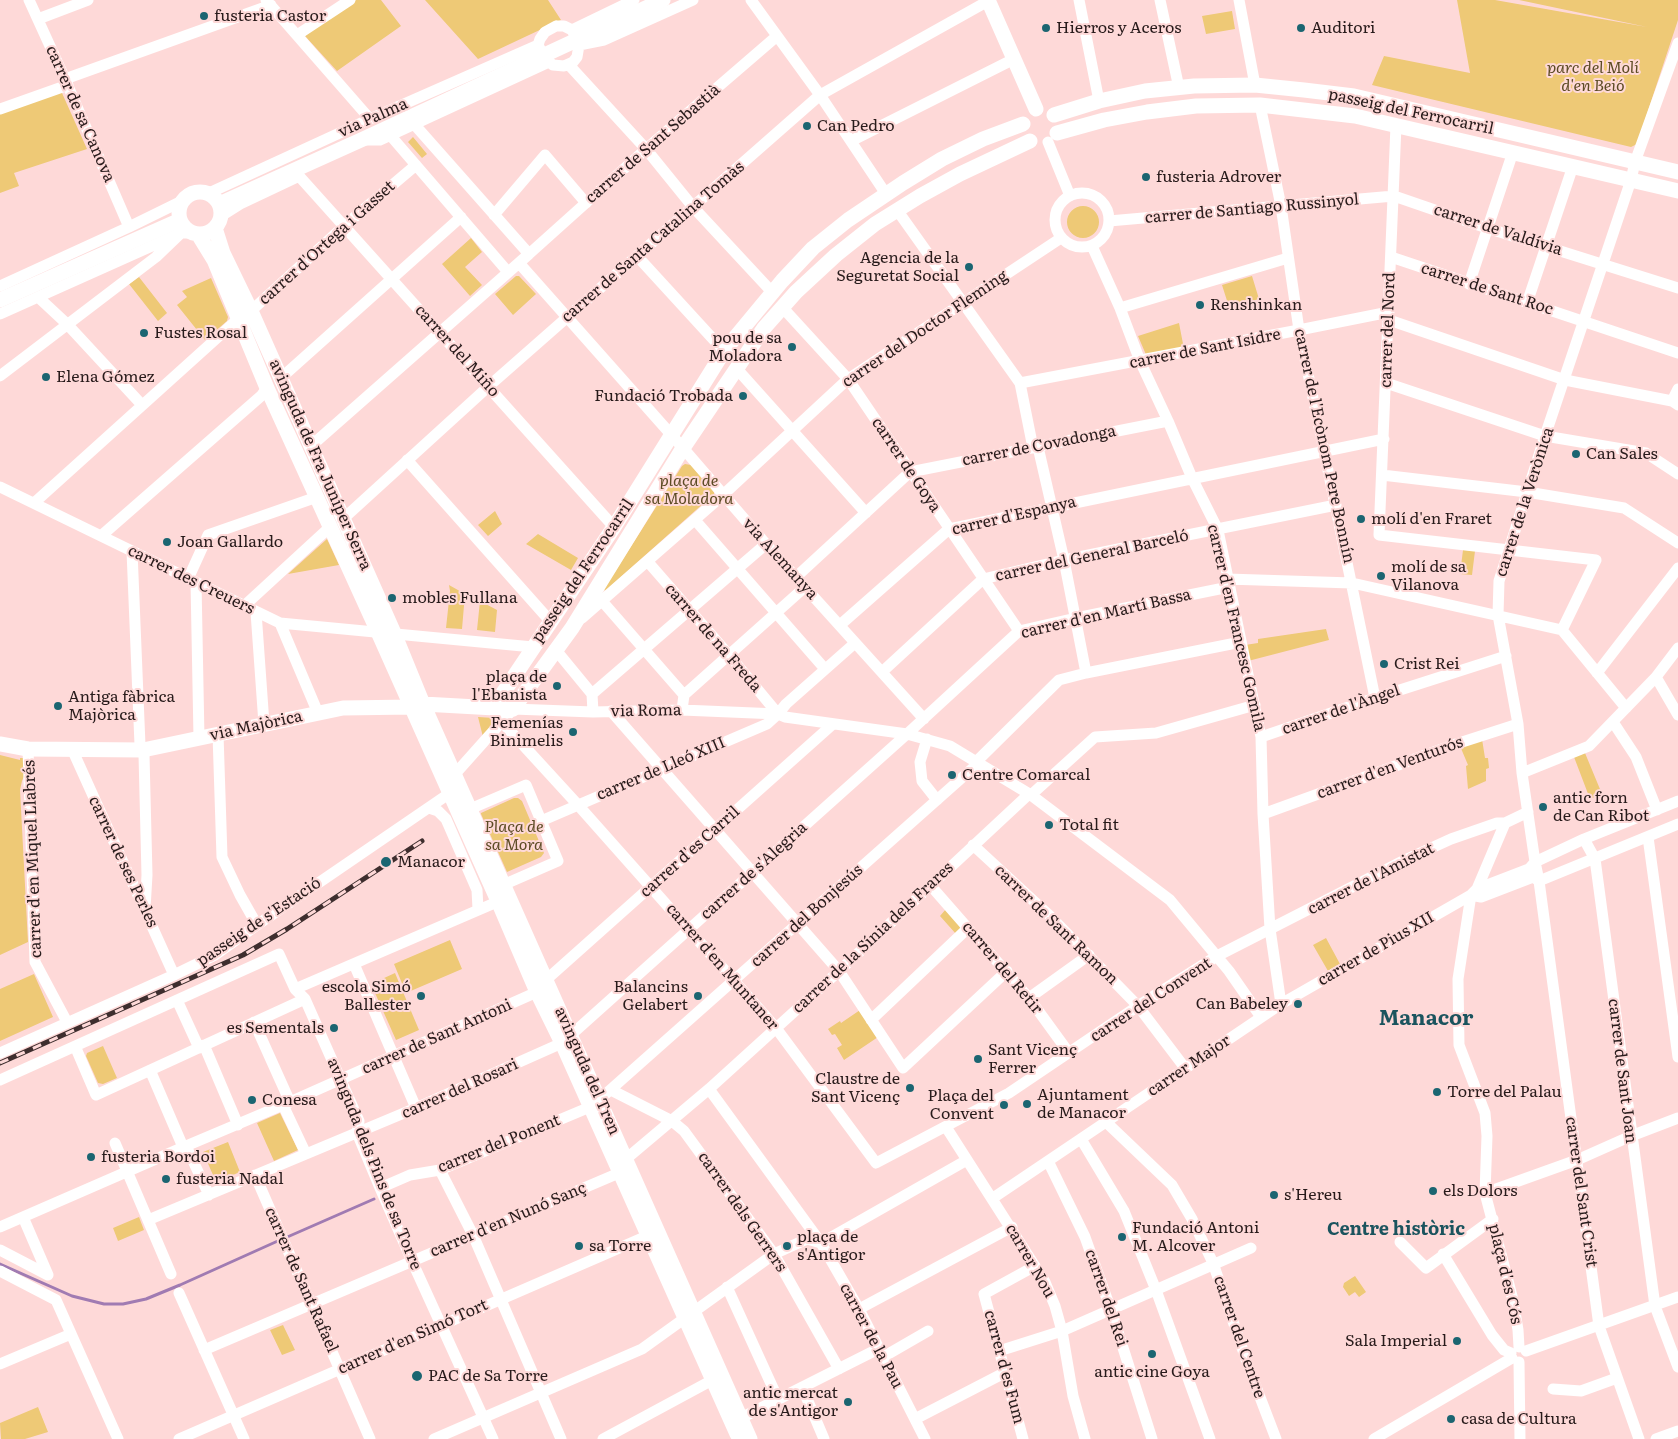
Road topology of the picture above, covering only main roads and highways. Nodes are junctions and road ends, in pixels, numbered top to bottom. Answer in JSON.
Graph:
{"nodes":[{"id":1,"x":663,"y":0,"type":"edge"},
{"id":2,"x":988,"y":0,"type":"edge"},
{"id":3,"x":1036,"y":109,"type":"junction"},
{"id":4,"x":1054,"y":115,"type":"junction"},
{"id":5,"x":1023,"y":124,"type":"junction"},
{"id":6,"x":1052,"y":138,"type":"junction"},
{"id":7,"x":1030,"y":141,"type":"junction"},
{"id":8,"x":1678,"y":172,"type":"edge"},
{"id":9,"x":1678,"y":191,"type":"edge"},
{"id":10,"x":216,"y":210,"type":"junction"},
{"id":11,"x":188,"y":230,"type":"junction"},
{"id":12,"x":0,"y":300,"type":"edge"},
{"id":13,"x":337,"y":522,"type":"junction"},
{"id":14,"x":417,"y":705,"type":"junction"},
{"id":15,"x":493,"y":708,"type":"junction"},
{"id":16,"x":513,"y":709,"type":"joint"},
{"id":17,"x":0,"y":744,"type":"edge"},
{"id":18,"x":450,"y":783,"type":"junction"},
{"id":19,"x":501,"y":893,"type":"junction"},
{"id":20,"x":622,"y":1166,"type":"junction"},
{"id":21,"x":689,"y":1315,"type":"junction"},
{"id":22,"x":717,"y":1378,"type":"junction"},
{"id":23,"x":739,"y":1439,"type":"edge"},
{"id":24,"x":750,"y":1439,"type":"edge"}],
"edges":[{"from":1,"to":10,"type":"main road"},
{"from":2,"to":3,"type":"main road"},
{"from":3,"to":4,"type":"main road"},
{"from":3,"to":5,"type":"main road"},
{"from":4,"to":6,"type":"main road"},
{"from":4,"to":8,"type":"main road","name":"passeig del Ferrocarril"},
{"from":5,"to":7,"type":"main road"},
{"from":5,"to":15,"type":"main road","name":"passeig del Ferrocarril"},
{"from":6,"to":7,"type":"main road"},
{"from":6,"to":9,"type":"main road","name":"passeig del Ferrocarril"},
{"from":7,"to":16,"type":"main road","name":"passeig del Ferrocarril"},
{"from":10,"to":11,"type":"main road"},
{"from":10,"to":11,"type":"main road"},
{"from":10,"to":13,"type":"main road","name":"avinguda de Fra Juníper Serra"},
{"from":11,"to":12,"type":"main road"},
{"from":11,"to":13,"type":"main road","name":"avinguda de Fra Juníper Serra"},
{"from":13,"to":14,"type":"main road","name":"avinguda de Fra Juníper Serra"},
{"from":13,"to":14,"type":"main road","name":"avinguda de Fra Juníper Serra"},
{"from":14,"to":15,"type":"main road","name":"via Majòrica"},
{"from":14,"to":17,"type":"main road","name":"via Majòrica"},
{"from":14,"to":18,"type":"main road"},
{"from":15,"to":16,"type":"main road","name":"via Majòrica"},
{"from":18,"to":19,"type":"main road"},
{"from":18,"to":19,"type":"main road","name":"avinguda del Tren"},
{"from":19,"to":20,"type":"main road","name":"avinguda del Tren"},
{"from":20,"to":21,"type":"main road","name":"avinguda del Tren"},
{"from":20,"to":21,"type":"main road","name":"avinguda del Tren"},
{"from":21,"to":22,"type":"main road","name":"avinguda del Tren"},
{"from":22,"to":23,"type":"main road","name":"avinguda del Tren"},
{"from":22,"to":24,"type":"main road","name":"avinguda del Tren"}]}
